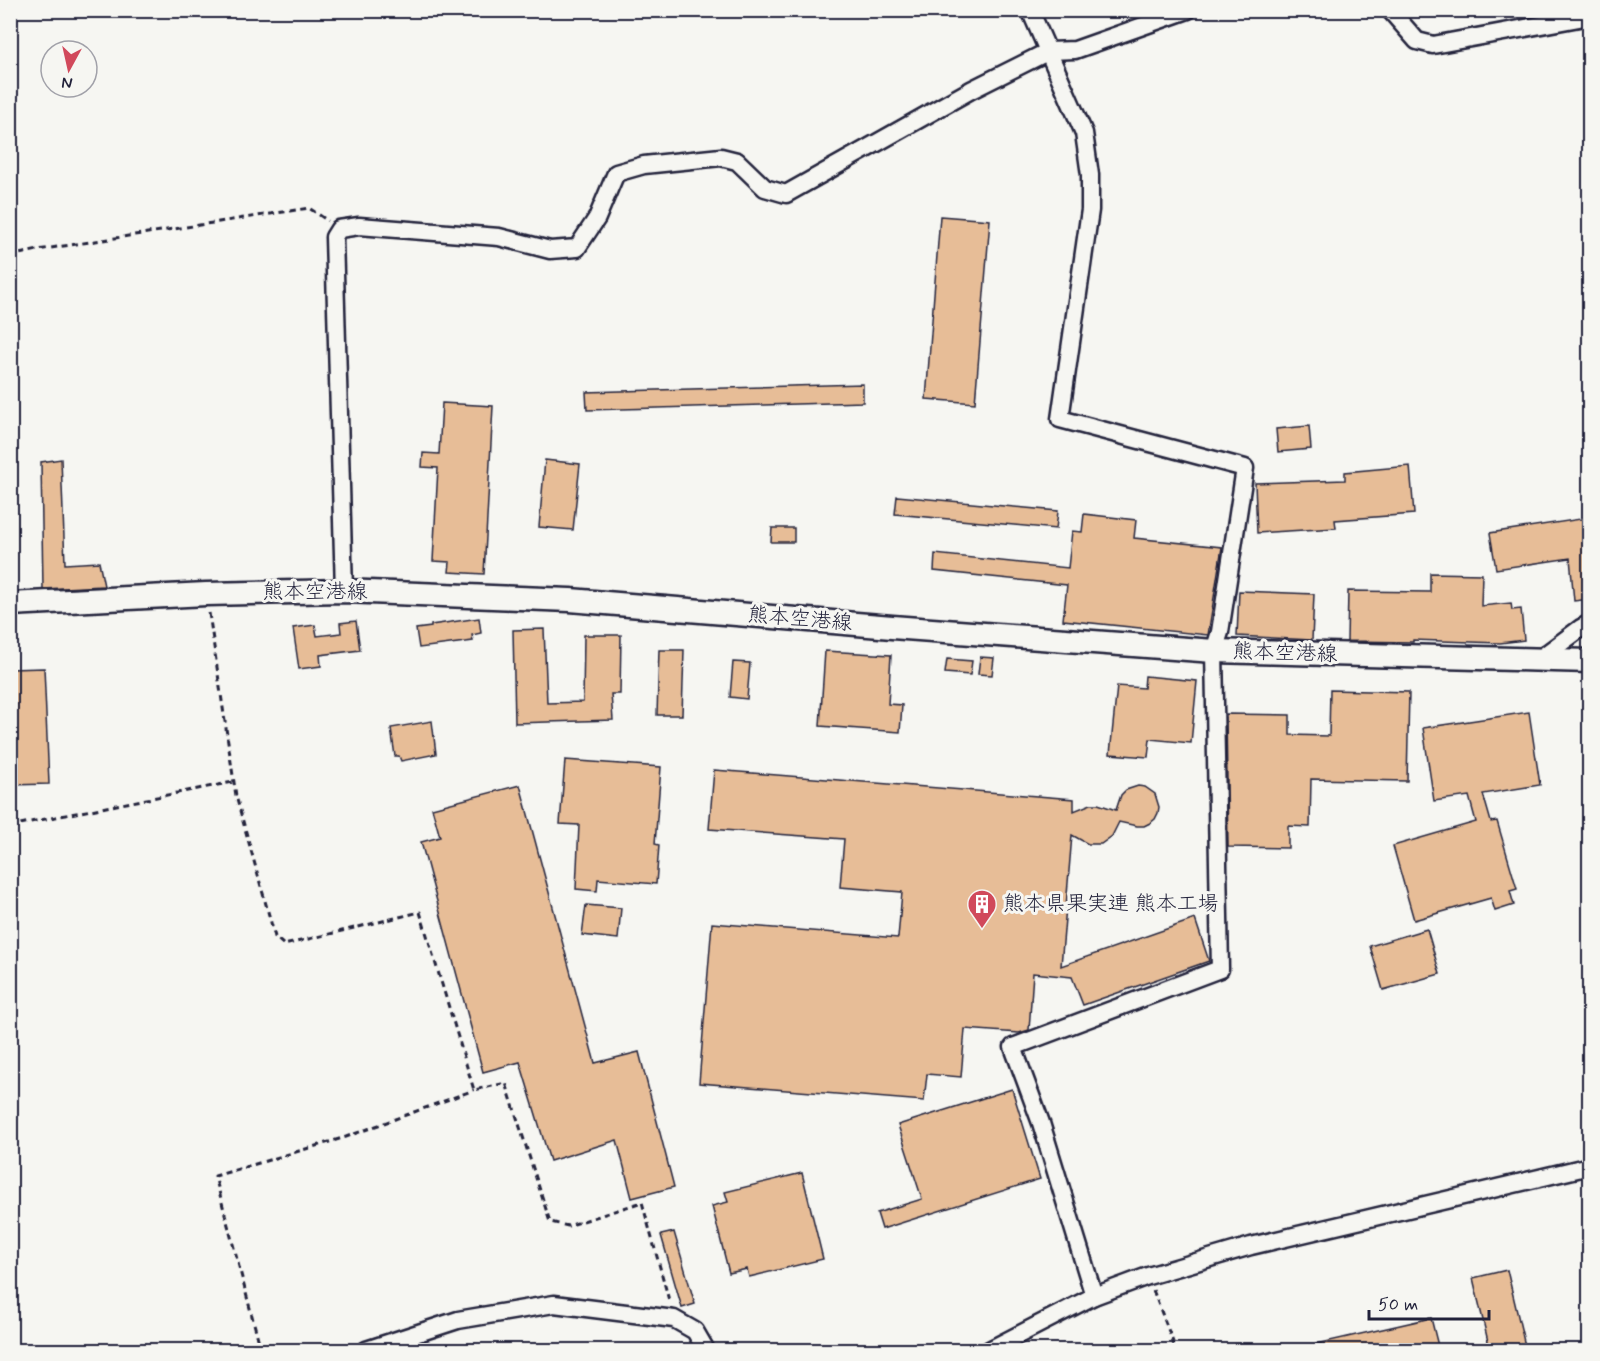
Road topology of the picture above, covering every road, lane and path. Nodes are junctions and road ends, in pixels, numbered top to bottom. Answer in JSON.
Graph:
{"nodes":[{"id":1,"x":1030,"y":10,"type":"edge"},
{"id":2,"x":1188,"y":10,"type":"edge"},
{"id":3,"x":1390,"y":10,"type":"edge"},
{"id":4,"x":1590,"y":16,"type":"edge"},
{"id":5,"x":1049,"y":51,"type":"junction"},
{"id":6,"x":339,"y":229,"type":"junction"},
{"id":7,"x":10,"y":256,"type":"edge"},
{"id":8,"x":344,"y":591,"type":"junction"},
{"id":9,"x":206,"y":594,"type":"junction"},
{"id":10,"x":10,"y":604,"type":"edge"},
{"id":11,"x":1590,"y":623,"type":"edge"},
{"id":12,"x":1214,"y":651,"type":"junction"},
{"id":13,"x":1538,"y":660,"type":"junction"},
{"id":14,"x":1590,"y":661,"type":"edge"},
{"id":15,"x":233,"y":782,"type":"junction"},
{"id":16,"x":10,"y":826,"type":"edge"},
{"id":17,"x":474,"y":1090,"type":"junction"},
{"id":18,"x":1590,"y":1166,"type":"edge"},
{"id":19,"x":1148,"y":1276,"type":"junction"},
{"id":20,"x":1094,"y":1296,"type":"junction"},
{"id":21,"x":674,"y":1319,"type":"junction"},
{"id":22,"x":261,"y":1350,"type":"edge"},
{"id":23,"x":366,"y":1350,"type":"edge"},
{"id":24,"x":706,"y":1350,"type":"edge"},
{"id":25,"x":989,"y":1350,"type":"edge"},
{"id":26,"x":1176,"y":1350,"type":"edge"}],
"edges":[{"from":1,"to":5,"type":"street"},
{"from":2,"to":5,"type":"street"},
{"from":3,"to":4,"type":"street"},
{"from":5,"to":6,"type":"street"},
{"from":5,"to":12,"type":"street"},
{"from":6,"to":7,"type":"path"},
{"from":6,"to":8,"type":"street"},
{"from":8,"to":9,"type":"main road","name":"熊本空港線"},
{"from":8,"to":12,"type":"main road","name":"熊本空港線"},
{"from":9,"to":10,"type":"main road","name":"熊本空港線"},
{"from":9,"to":15,"type":"path"},
{"from":11,"to":13,"type":"street"},
{"from":12,"to":13,"type":"main road","name":"熊本空港線"},
{"from":12,"to":20,"type":"street"},
{"from":13,"to":14,"type":"main road","name":"熊本空港線"},
{"from":15,"to":16,"type":"path"},
{"from":15,"to":17,"type":"path"},
{"from":17,"to":21,"type":"path"},
{"from":17,"to":22,"type":"path"},
{"from":18,"to":19,"type":"street"},
{"from":19,"to":20,"type":"street"},
{"from":19,"to":26,"type":"path"},
{"from":20,"to":25,"type":"street"},
{"from":21,"to":23,"type":"street"},
{"from":21,"to":24,"type":"street"}]}
